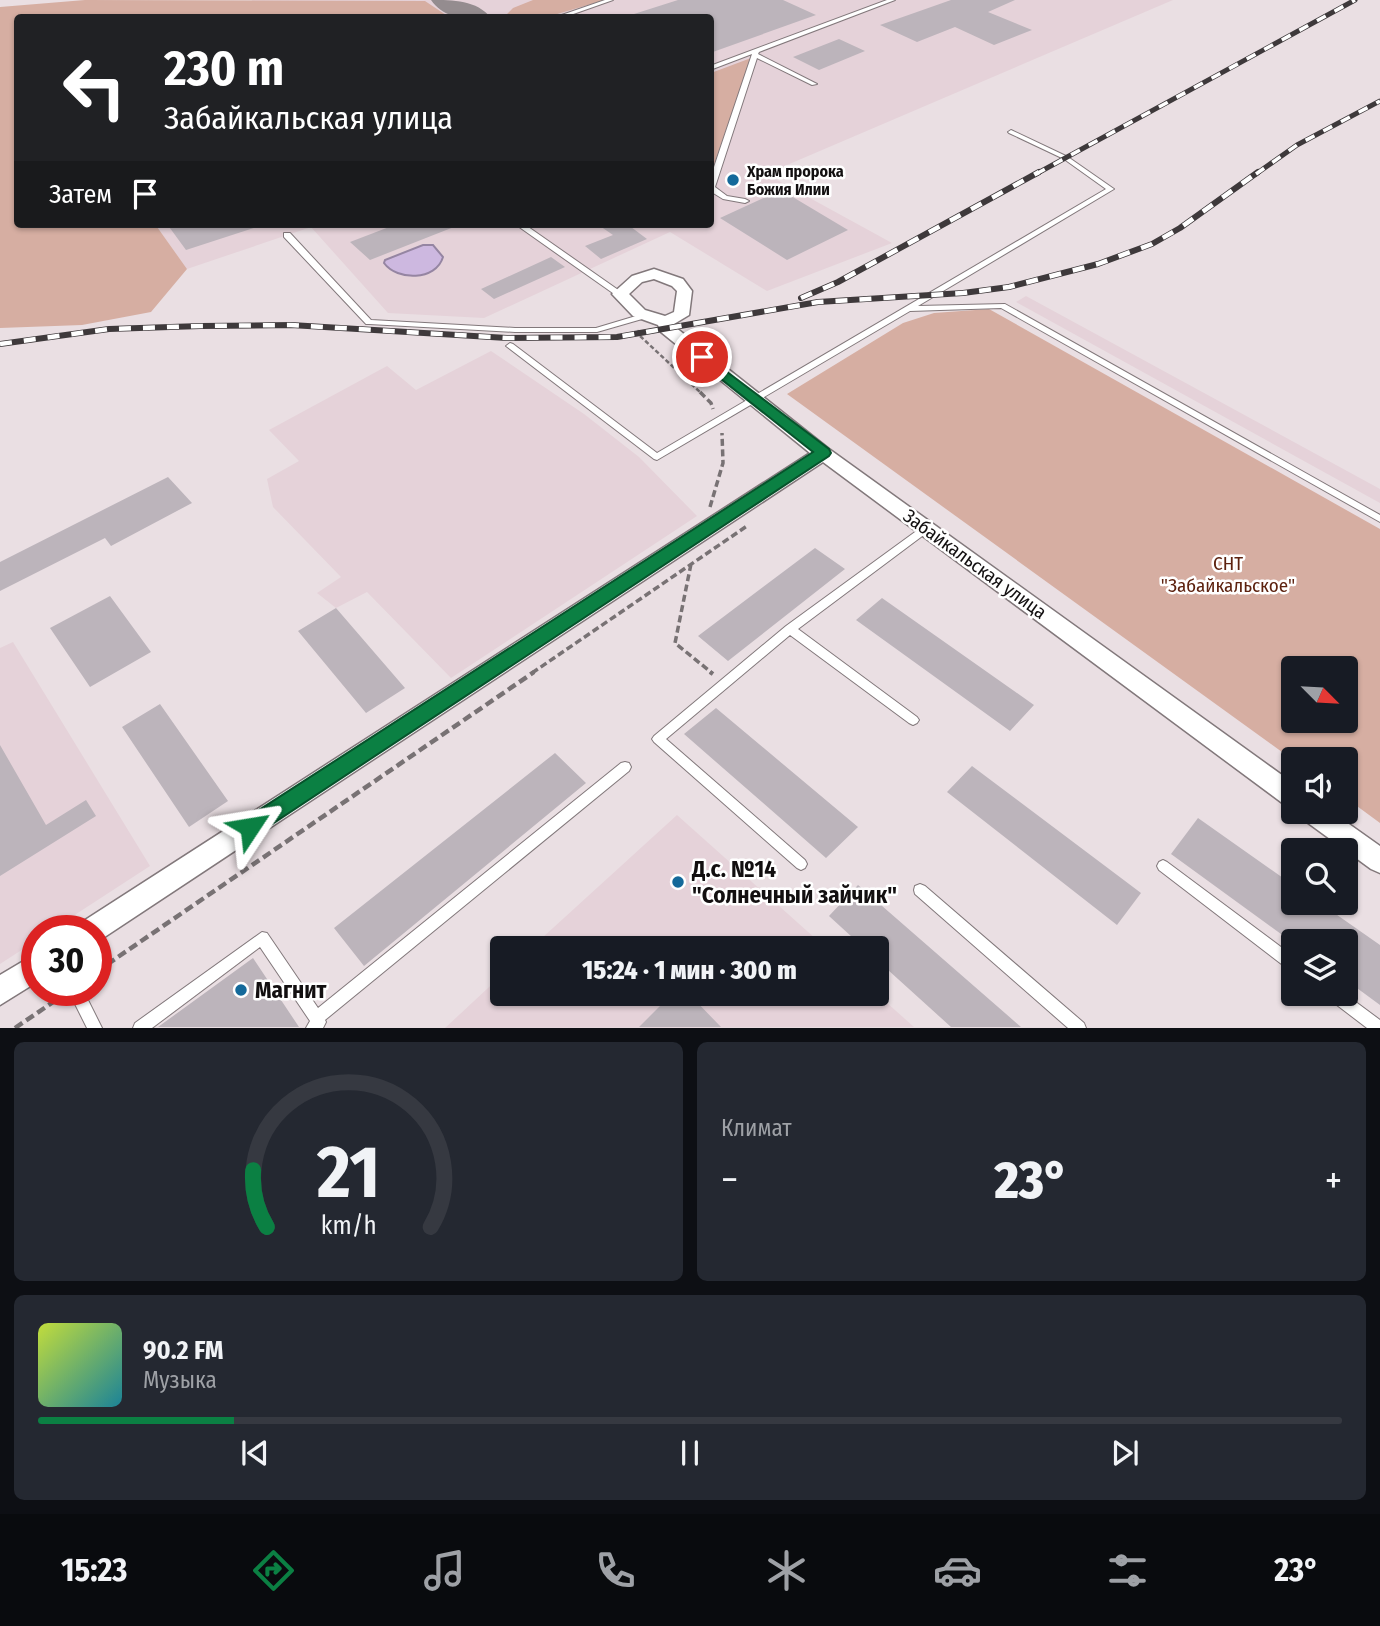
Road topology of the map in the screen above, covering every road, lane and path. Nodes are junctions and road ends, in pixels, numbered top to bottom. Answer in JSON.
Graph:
{"nodes":[{"id":1,"x":610,"y":0,"type":"edge"},
{"id":2,"x":886,"y":1,"type":"edge"},
{"id":3,"x":567,"y":14,"type":"edge"},
{"id":4,"x":755,"y":53,"type":"junction"},
{"id":5,"x":714,"y":67,"type":"edge"},
{"id":6,"x":814,"y":84,"type":"dead end"},
{"id":7,"x":1011,"y":132,"type":"dead end"},
{"id":8,"x":714,"y":179,"type":"edge"},
{"id":9,"x":714,"y":190,"type":"edge"},
{"id":10,"x":745,"y":201,"type":"dead end"},
{"id":11,"x":525,"y":228,"type":"edge"},
{"id":12,"x":287,"y":235,"type":"dead end"},
{"id":13,"x":620,"y":294,"type":"junction"},
{"id":14,"x":909,"y":309,"type":"junction"},
{"id":15,"x":646,"y":315,"type":"junction"},
{"id":16,"x":666,"y":322,"type":"junction"},
{"id":17,"x":510,"y":346,"type":"dead end"},
{"id":18,"x":755,"y":400,"type":"junction"},
{"id":19,"x":718,"y":421,"type":"junction"},
{"id":20,"x":823,"y":453,"type":"junction"},
{"id":21,"x":1380,"y":519,"type":"edge"},
{"id":22,"x":748,"y":525,"type":"dead end"},
{"id":23,"x":926,"y":527,"type":"junction"},
{"id":24,"x":703,"y":531,"type":"junction"},
{"id":25,"x":691,"y":565,"type":"junction"},
{"id":26,"x":790,"y":629,"type":"junction"},
{"id":27,"x":725,"y":684,"type":"junction"},
{"id":28,"x":913,"y":720,"type":"dead end"},
{"id":29,"x":625,"y":767,"type":"dead end"},
{"id":30,"x":1281,"y":788,"type":"edge"},
{"id":31,"x":1329,"y":824,"type":"edge"},
{"id":32,"x":1380,"y":861,"type":"edge"},
{"id":33,"x":801,"y":864,"type":"dead end"},
{"id":34,"x":1163,"y":866,"type":"dead end"},
{"id":35,"x":920,"y":890,"type":"dead end"},
{"id":36,"x":112,"y":917,"type":"edge"},
{"id":37,"x":1281,"y":955,"type":"edge"},
{"id":38,"x":112,"y":961,"type":"edge"},
{"id":39,"x":21,"y":977,"type":"edge"},
{"id":40,"x":0,"y":991,"type":"edge"},
{"id":41,"x":46,"y":1006,"type":"edge"},
{"id":42,"x":84,"y":1006,"type":"edge"},
{"id":43,"x":1350,"y":1006,"type":"edge"},
{"id":44,"x":314,"y":1023,"type":"edge"},
{"id":45,"x":15,"y":1027,"type":"edge"},
{"id":46,"x":95,"y":1027,"type":"edge"},
{"id":47,"x":140,"y":1027,"type":"edge"},
{"id":48,"x":1079,"y":1027,"type":"edge"},
{"id":49,"x":1379,"y":1027,"type":"edge"}],
"edges":[{"from":1,"to":3,"type":"lane"},
{"from":2,"to":4,"type":"lane"},
{"from":4,"to":5,"type":"lane"},
{"from":4,"to":6,"type":"lane"},
{"from":4,"to":8,"type":"lane"},
{"from":7,"to":14,"type":"lane"},
{"from":9,"to":10,"type":"lane"},
{"from":11,"to":13,"type":"lane"},
{"from":12,"to":15,"type":"lane"},
{"from":13,"to":15,"type":"street","name":"Забайкальская улица"},
{"from":13,"to":16,"type":"street"},
{"from":14,"to":18,"type":"lane"},
{"from":14,"to":21,"type":"lane"},
{"from":15,"to":16,"type":"street","name":"Забайкальская улица"},
{"from":15,"to":19,"type":"path"},
{"from":16,"to":18,"type":"street","name":"Забайкальская улица"},
{"from":17,"to":19,"type":"lane"},
{"from":18,"to":19,"type":"lane"},
{"from":18,"to":20,"type":"street","name":"Забайкальская улица"},
{"from":19,"to":24,"type":"path"},
{"from":20,"to":23,"type":"street","name":"Забайкальская улица"},
{"from":20,"to":24,"type":"street"},
{"from":22,"to":25,"type":"path"},
{"from":23,"to":26,"type":"lane"},
{"from":23,"to":30,"type":"street","name":"Забайкальская улица"},
{"from":24,"to":25,"type":"path"},
{"from":24,"to":36,"type":"street"},
{"from":25,"to":27,"type":"path"},
{"from":25,"to":38,"type":"path"},
{"from":26,"to":27,"type":"lane"},
{"from":26,"to":28,"type":"lane"},
{"from":27,"to":33,"type":"lane"},
{"from":29,"to":44,"type":"lane"},
{"from":31,"to":32,"type":"street"},
{"from":34,"to":37,"type":"lane"},
{"from":35,"to":48,"type":"lane"},
{"from":39,"to":40,"type":"street"},
{"from":41,"to":45,"type":"path"},
{"from":42,"to":46,"type":"lane"},
{"from":43,"to":49,"type":"lane"},
{"from":44,"to":47,"type":"lane"}]}
